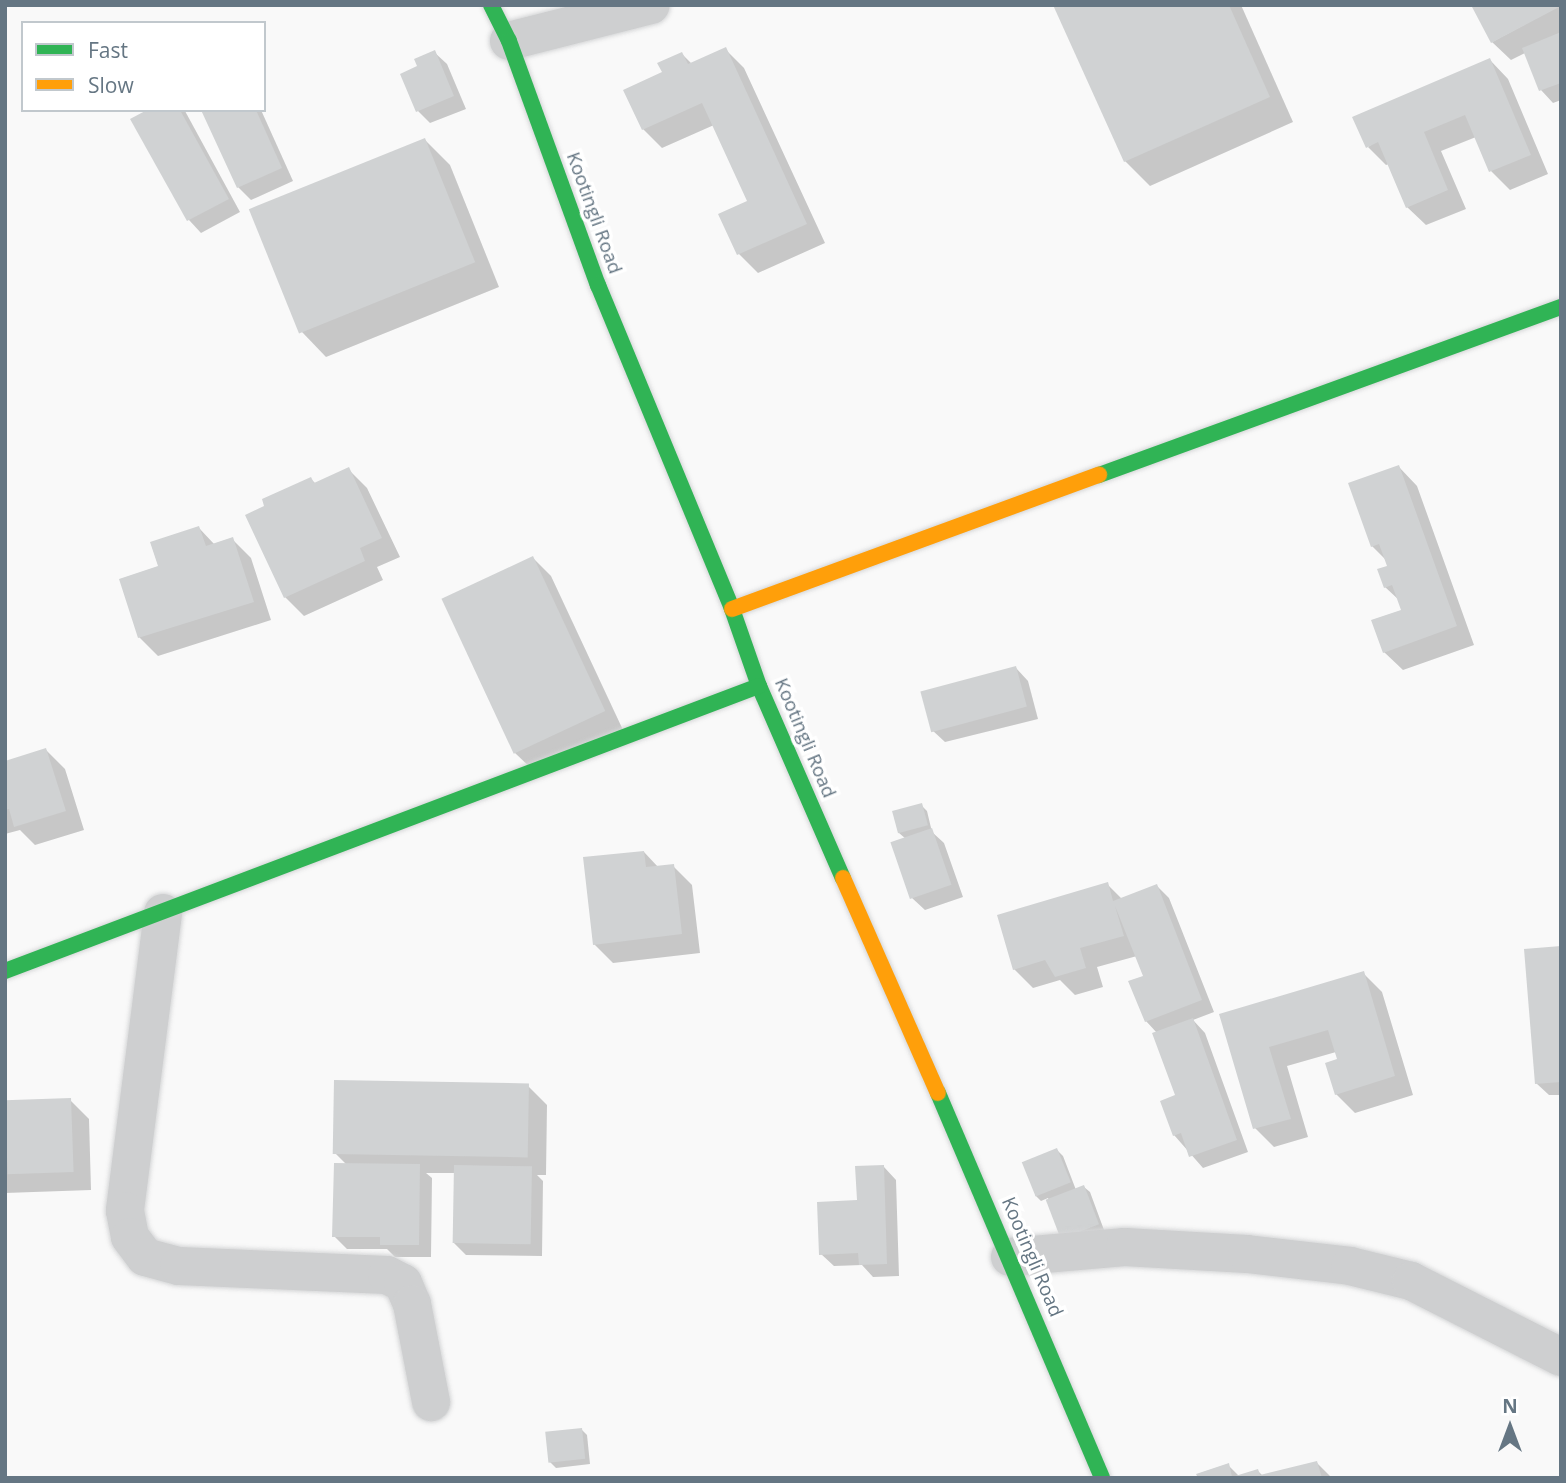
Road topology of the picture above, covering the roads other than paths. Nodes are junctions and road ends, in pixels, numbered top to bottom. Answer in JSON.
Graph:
{"nodes":[{"id":1,"x":491,"y":5,"type":"edge"},
{"id":2,"x":651,"y":5,"type":"edge"},
{"id":3,"x":509,"y":41,"type":"junction"},
{"id":4,"x":1561,"y":307,"type":"edge"},
{"id":5,"x":732,"y":609,"type":"junction"},
{"id":6,"x":759,"y":686,"type":"junction"},
{"id":7,"x":163,"y":913,"type":"junction"},
{"id":8,"x":5,"y":971,"type":"edge"},
{"id":9,"x":1010,"y":1256,"type":"junction"},
{"id":10,"x":1561,"y":1357,"type":"edge"},
{"id":11,"x":431,"y":1402,"type":"dead end"},
{"id":12,"x":1102,"y":1478,"type":"edge"}],
"edges":[{"from":1,"to":3,"type":"street","name":"Kootingli Road"},
{"from":2,"to":3,"type":"street"},
{"from":3,"to":5,"type":"street","name":"Kootingli Road"},
{"from":4,"to":5,"type":"street"},
{"from":5,"to":6,"type":"street","name":"Kootingli Road"},
{"from":6,"to":7,"type":"street"},
{"from":6,"to":9,"type":"street","name":"Kootingli Road"},
{"from":7,"to":8,"type":"street"},
{"from":7,"to":11,"type":"street"},
{"from":9,"to":10,"type":"street"},
{"from":9,"to":12,"type":"street","name":"Kootingli Road"}]}
